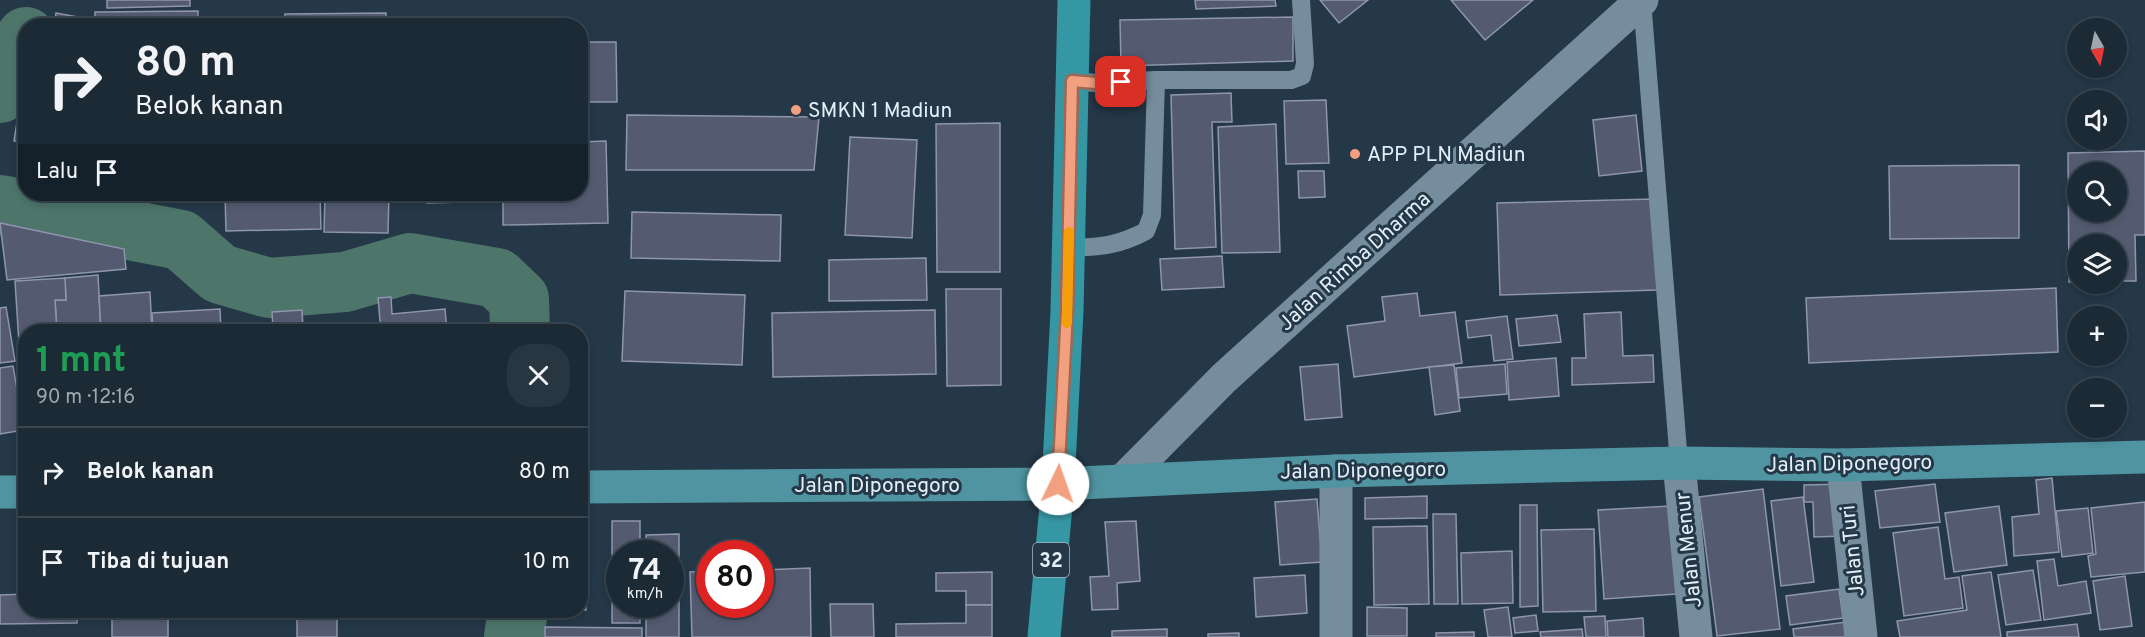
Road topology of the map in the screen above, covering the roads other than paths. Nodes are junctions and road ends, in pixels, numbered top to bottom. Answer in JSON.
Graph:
{"nodes":[{"id":1,"x":1074,"y":0,"type":"edge"},
{"id":2,"x":1301,"y":0,"type":"edge"},
{"id":3,"x":1642,"y":0,"type":"edge"},
{"id":4,"x":1156,"y":80,"type":"junction"},
{"id":5,"x":1072,"y":81,"type":"junction"},
{"id":6,"x":1068,"y":248,"type":"junction"},
{"id":7,"x":2145,"y":457,"type":"edge"},
{"id":8,"x":1679,"y":463,"type":"junction"},
{"id":9,"x":1843,"y":465,"type":"junction"},
{"id":10,"x":1335,"y":471,"type":"junction"},
{"id":11,"x":1123,"y":480,"type":"junction"},
{"id":12,"x":1058,"y":484,"type":"junction"},
{"id":13,"x":588,"y":487,"type":"edge"},
{"id":14,"x":0,"y":492,"type":"edge"},
{"id":15,"x":18,"y":492,"type":"edge"},
{"id":16,"x":1044,"y":637,"type":"edge"},
{"id":17,"x":1336,"y":637,"type":"edge"},
{"id":18,"x":1696,"y":637,"type":"edge"},
{"id":19,"x":1861,"y":637,"type":"edge"}],
"edges":[{"from":1,"to":5,"type":"highway","number":"32"},
{"from":2,"to":4,"type":"lane"},
{"from":3,"to":8,"type":"lane"},
{"from":3,"to":11,"type":"main road","name":"Jalan Rimba Dharma"},
{"from":4,"to":5,"type":"lane"},
{"from":4,"to":6,"type":"lane"},
{"from":5,"to":6,"type":"highway","number":"32"},
{"from":6,"to":12,"type":"highway","number":"32"},
{"from":7,"to":9,"type":"main road","name":"Jalan Diponegoro"},
{"from":8,"to":9,"type":"main road","name":"Jalan Diponegoro"},
{"from":8,"to":10,"type":"main road","name":"Jalan Diponegoro"},
{"from":8,"to":18,"type":"main road","name":"Jalan Menur"},
{"from":9,"to":19,"type":"main road","name":"Jalan Turi"},
{"from":10,"to":11,"type":"main road","name":"Jalan Diponegoro"},
{"from":10,"to":17,"type":"main road"},
{"from":11,"to":12,"type":"main road","name":"Jalan Diponegoro"},
{"from":12,"to":13,"type":"main road","name":"Jalan Diponegoro"},
{"from":12,"to":16,"type":"highway","number":"32"},
{"from":14,"to":15,"type":"main road"}]}
